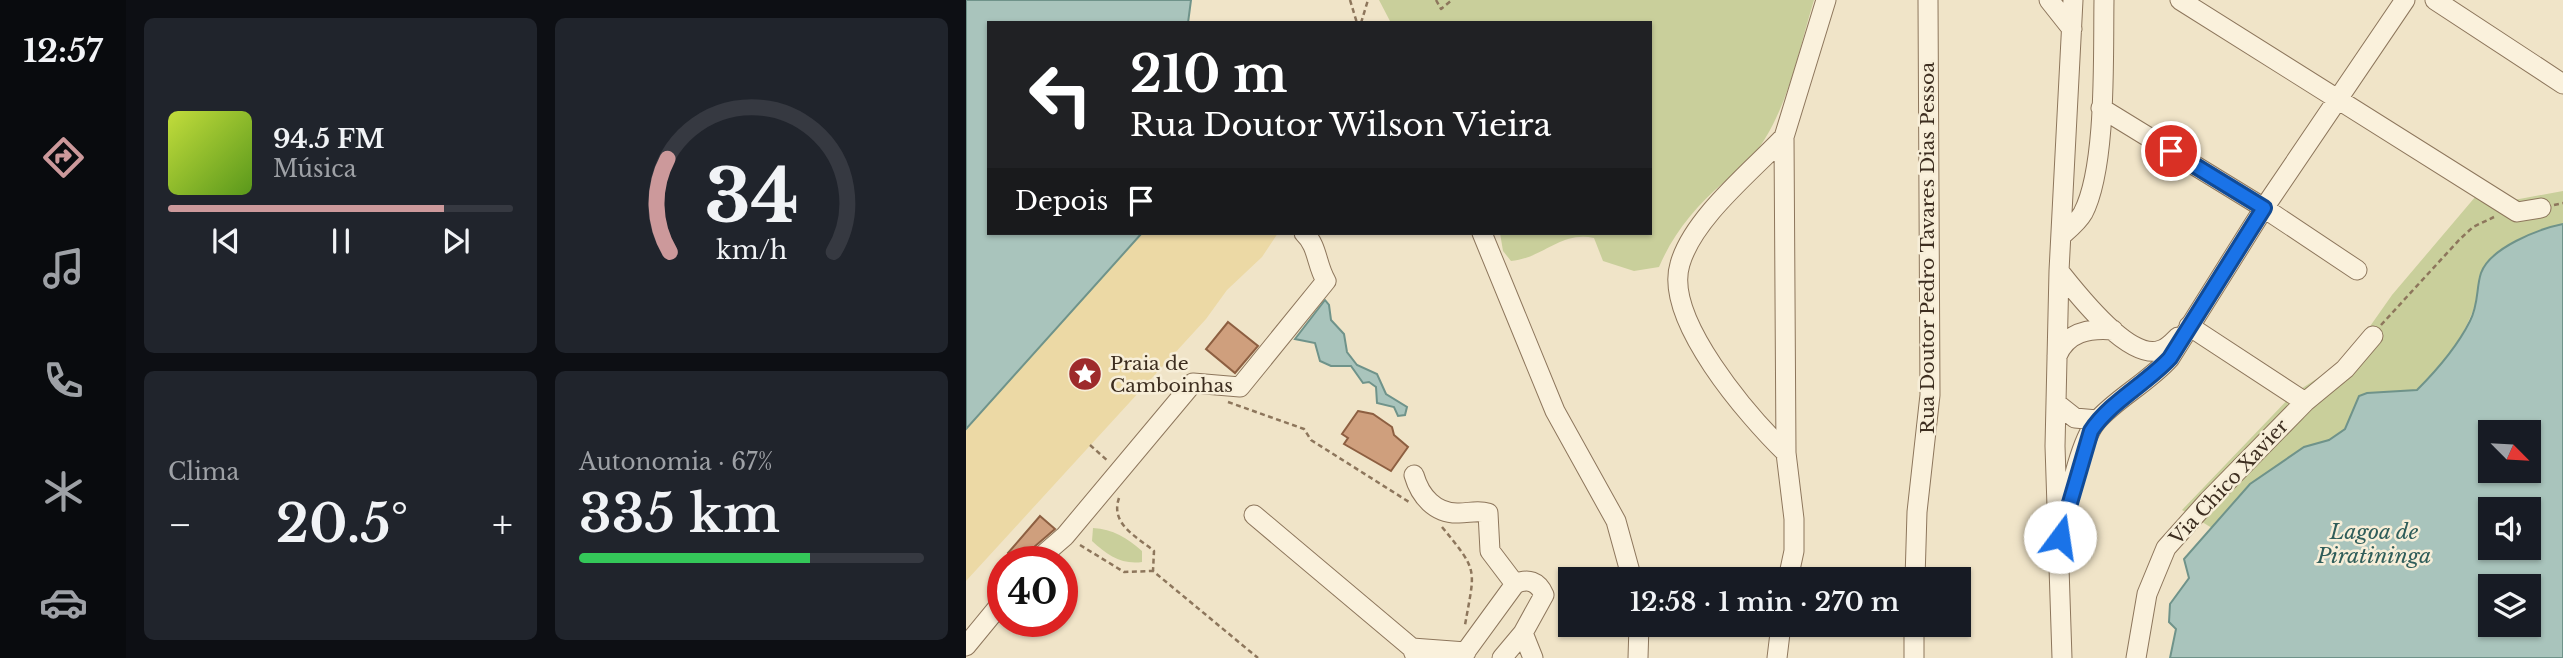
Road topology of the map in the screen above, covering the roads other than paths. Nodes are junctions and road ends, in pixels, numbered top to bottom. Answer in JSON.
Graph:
{"nodes":[{"id":1,"x":1826,"y":0,"type":"edge"},
{"id":2,"x":1928,"y":0,"type":"edge"},
{"id":3,"x":2049,"y":0,"type":"edge"},
{"id":4,"x":2073,"y":0,"type":"edge"},
{"id":5,"x":2104,"y":0,"type":"edge"},
{"id":6,"x":2180,"y":0,"type":"edge"},
{"id":7,"x":2405,"y":0,"type":"edge"},
{"id":8,"x":2435,"y":0,"type":"edge"},
{"id":9,"x":2072,"y":29,"type":"junction"},
{"id":10,"x":2563,"y":84,"type":"edge"},
{"id":11,"x":2337,"y":98,"type":"junction"},
{"id":12,"x":2101,"y":108,"type":"junction"},
{"id":13,"x":1784,"y":137,"type":"junction"},
{"id":14,"x":2264,"y":208,"type":"junction"},
{"id":15,"x":2541,"y":208,"type":"dead end"},
{"id":16,"x":1306,"y":235,"type":"edge"},
{"id":17,"x":1483,"y":235,"type":"edge"},
{"id":18,"x":2060,"y":236,"type":"junction"},
{"id":19,"x":2059,"y":271,"type":"junction"},
{"id":20,"x":2357,"y":271,"type":"dead end"},
{"id":21,"x":2189,"y":326,"type":"junction"},
{"id":22,"x":2113,"y":330,"type":"junction"},
{"id":23,"x":2373,"y":336,"type":"road end"},
{"id":24,"x":2135,"y":344,"type":"junction"},
{"id":25,"x":2057,"y":356,"type":"junction"},
{"id":26,"x":2135,"y":391,"type":"junction"},
{"id":27,"x":2305,"y":402,"type":"junction"},
{"id":28,"x":2056,"y":403,"type":"junction"},
{"id":29,"x":2098,"y":420,"type":"junction"},
{"id":30,"x":1786,"y":453,"type":"junction"},
{"id":31,"x":1414,"y":475,"type":"dead end"},
{"id":32,"x":1254,"y":515,"type":"dead end"},
{"id":33,"x":2060,"y":537,"type":"junction"},
{"id":34,"x":1053,"y":546,"type":"edge"},
{"id":35,"x":1629,"y":567,"type":"edge"},
{"id":36,"x":1791,"y":567,"type":"edge"},
{"id":37,"x":1915,"y":567,"type":"edge"},
{"id":38,"x":1516,"y":583,"type":"junction"},
{"id":39,"x":987,"y":620,"type":"edge"},
{"id":40,"x":1522,"y":633,"type":"junction"},
{"id":41,"x":1639,"y":637,"type":"edge"},
{"id":42,"x":1780,"y":637,"type":"edge"},
{"id":43,"x":1914,"y":637,"type":"edge"},
{"id":44,"x":966,"y":646,"type":"edge"},
{"id":45,"x":1414,"y":653,"type":"edge"},
{"id":46,"x":1463,"y":655,"type":"edge"},
{"id":47,"x":1502,"y":658,"type":"edge"},
{"id":48,"x":1533,"y":658,"type":"edge"},
{"id":49,"x":1638,"y":658,"type":"edge"},
{"id":50,"x":1777,"y":658,"type":"edge"},
{"id":51,"x":1914,"y":658,"type":"edge"},
{"id":52,"x":2062,"y":658,"type":"edge"},
{"id":53,"x":2136,"y":658,"type":"edge"}],
"edges":[{"from":1,"to":13,"type":"street"},
{"from":2,"to":37,"type":"street","name":"Rua Doutor Pedro Tavares Dias Pessoa"},
{"from":3,"to":9,"type":"street"},
{"from":4,"to":9,"type":"street"},
{"from":5,"to":12,"type":"street"},
{"from":6,"to":11,"type":"street"},
{"from":7,"to":11,"type":"street"},
{"from":8,"to":10,"type":"street"},
{"from":9,"to":18,"type":"street"},
{"from":11,"to":14,"type":"street"},
{"from":11,"to":15,"type":"street"},
{"from":12,"to":14,"type":"street"},
{"from":12,"to":18,"type":"street"},
{"from":13,"to":30,"type":"street"},
{"from":13,"to":30,"type":"street"},
{"from":14,"to":20,"type":"street"},
{"from":14,"to":21,"type":"street"},
{"from":16,"to":34,"type":"street"},
{"from":17,"to":35,"type":"street"},
{"from":18,"to":19,"type":"street"},
{"from":19,"to":22,"type":"street"},
{"from":19,"to":25,"type":"street"},
{"from":21,"to":24,"type":"street"},
{"from":21,"to":26,"type":"street"},
{"from":21,"to":27,"type":"street"},
{"from":22,"to":24,"type":"street"},
{"from":22,"to":25,"type":"street"},
{"from":23,"to":27,"type":"street","name":"Via Chico Xavier"},
{"from":24,"to":26,"type":"street"},
{"from":25,"to":28,"type":"street"},
{"from":26,"to":29,"type":"street"},
{"from":27,"to":53,"type":"street","name":"Via Chico Xavier"},
{"from":28,"to":29,"type":"street"},
{"from":28,"to":33,"type":"street"},
{"from":29,"to":33,"type":"street"},
{"from":30,"to":36,"type":"street"},
{"from":31,"to":38,"type":"street"},
{"from":32,"to":45,"type":"street"},
{"from":33,"to":52,"type":"street"},
{"from":38,"to":40,"type":"street"},
{"from":38,"to":46,"type":"street"},
{"from":39,"to":44,"type":"street"},
{"from":40,"to":47,"type":"street"},
{"from":40,"to":48,"type":"street"},
{"from":41,"to":49,"type":"street"},
{"from":42,"to":50,"type":"street"},
{"from":43,"to":51,"type":"street"},
{"from":45,"to":46,"type":"street"}]}
